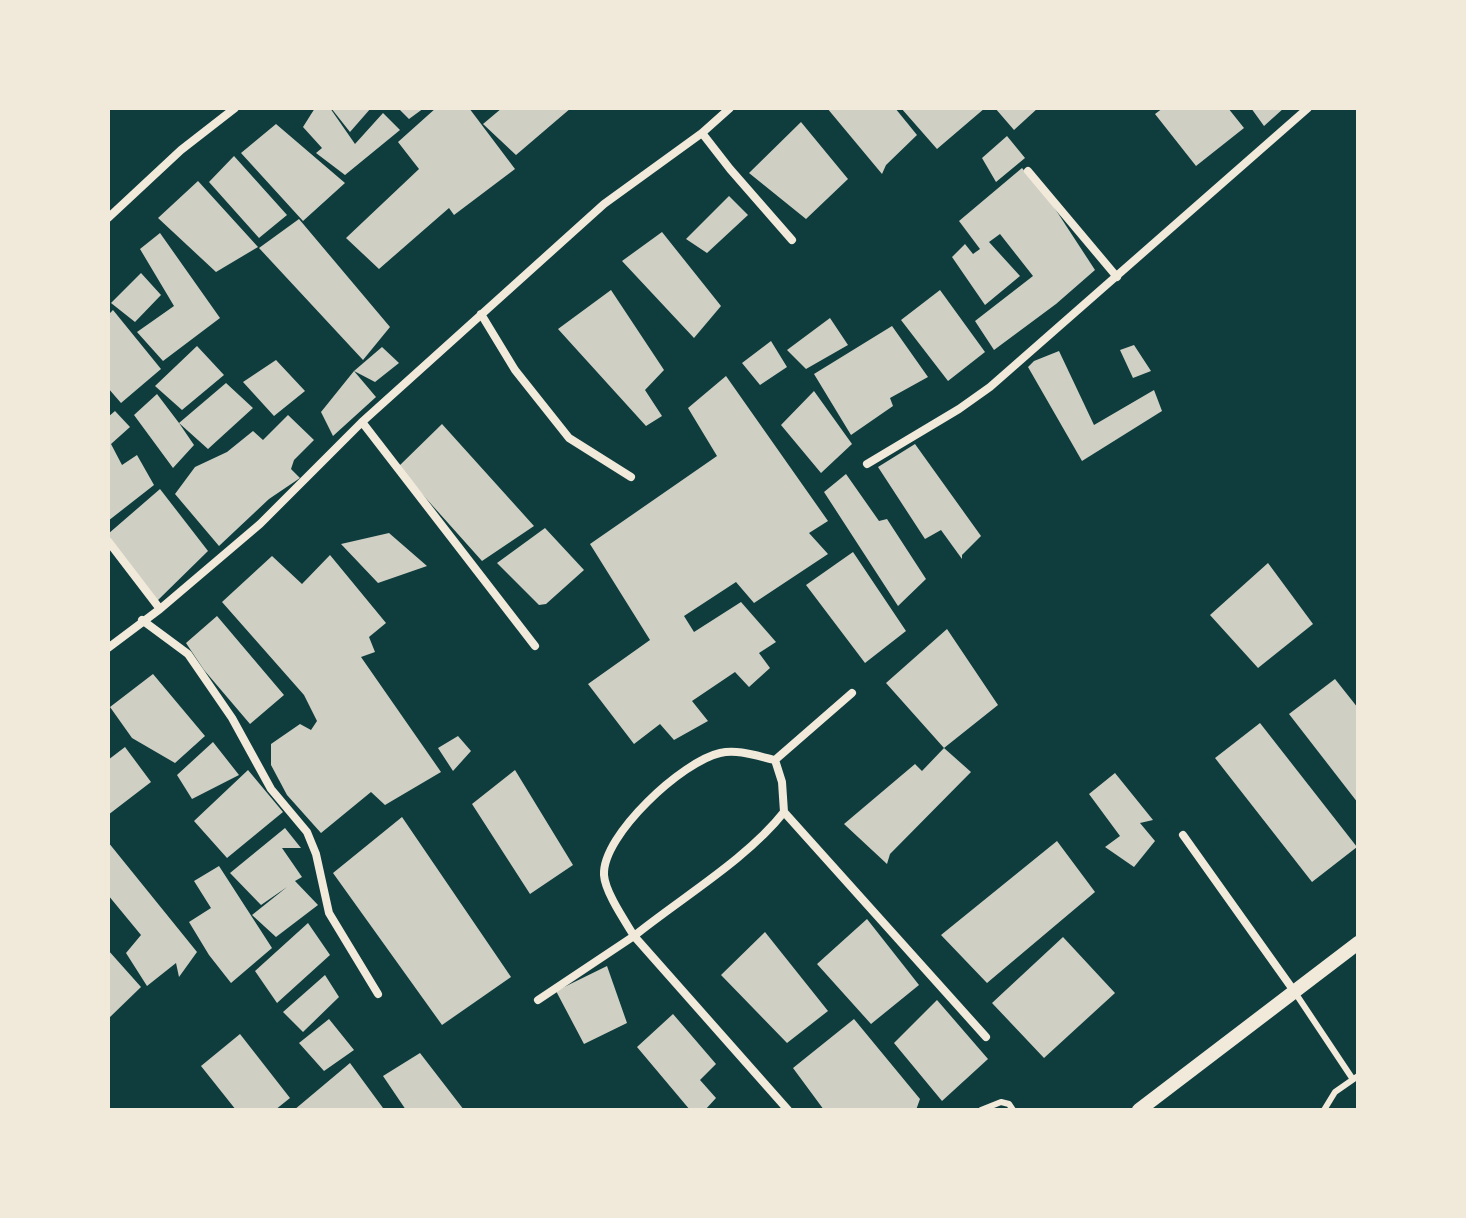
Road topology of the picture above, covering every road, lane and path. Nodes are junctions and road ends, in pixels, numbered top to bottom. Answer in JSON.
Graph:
{"nodes":[{"id":1,"x":235,"y":108,"type":"edge"},
{"id":2,"x":730,"y":108,"type":"edge"},
{"id":3,"x":1308,"y":108,"type":"edge"},
{"id":4,"x":702,"y":133,"type":"junction"},
{"id":5,"x":1028,"y":171,"type":"dead end"},
{"id":6,"x":108,"y":218,"type":"edge"},
{"id":7,"x":792,"y":240,"type":"dead end"},
{"id":8,"x":1117,"y":277,"type":"junction"},
{"id":9,"x":481,"y":314,"type":"junction"},
{"id":10,"x":362,"y":422,"type":"junction"},
{"id":11,"x":867,"y":464,"type":"dead end"},
{"id":12,"x":631,"y":477,"type":"dead end"},
{"id":13,"x":108,"y":541,"type":"edge"},
{"id":14,"x":160,"y":609,"type":"junction"},
{"id":15,"x":142,"y":620,"type":"junction"},
{"id":16,"x":535,"y":646,"type":"dead end"},
{"id":17,"x":108,"y":648,"type":"edge"},
{"id":18,"x":852,"y":693,"type":"dead end"},
{"id":19,"x":775,"y":760,"type":"junction"},
{"id":20,"x":784,"y":812,"type":"junction"},
{"id":21,"x":1183,"y":835,"type":"dead end"},
{"id":22,"x":634,"y":936,"type":"junction"},
{"id":23,"x":1358,"y":943,"type":"edge"},
{"id":24,"x":1294,"y":991,"type":"junction"},
{"id":25,"x":378,"y":994,"type":"dead end"},
{"id":26,"x":538,"y":1000,"type":"dead end"},
{"id":27,"x":986,"y":1037,"type":"dead end"},
{"id":28,"x":1355,"y":1077,"type":"edge"},
{"id":29,"x":788,"y":1110,"type":"edge"},
{"id":30,"x":981,"y":1110,"type":"edge"},
{"id":31,"x":1013,"y":1110,"type":"edge"},
{"id":32,"x":1139,"y":1110,"type":"edge"},
{"id":33,"x":1324,"y":1110,"type":"edge"}],
"edges":[{"from":1,"to":6,"type":"street"},
{"from":2,"to":4,"type":"street"},
{"from":3,"to":8,"type":"street"},
{"from":4,"to":7,"type":"street"},
{"from":4,"to":9,"type":"street"},
{"from":5,"to":8,"type":"street"},
{"from":8,"to":11,"type":"street"},
{"from":9,"to":10,"type":"street"},
{"from":9,"to":12,"type":"street"},
{"from":10,"to":14,"type":"street"},
{"from":10,"to":16,"type":"street"},
{"from":13,"to":14,"type":"street"},
{"from":14,"to":15,"type":"street"},
{"from":15,"to":17,"type":"street"},
{"from":15,"to":25,"type":"street"},
{"from":18,"to":19,"type":"street"},
{"from":19,"to":20,"type":"street"},
{"from":19,"to":22,"type":"street"},
{"from":20,"to":22,"type":"street"},
{"from":20,"to":27,"type":"street"},
{"from":21,"to":24,"type":"street"},
{"from":22,"to":26,"type":"street"},
{"from":22,"to":29,"type":"street"},
{"from":23,"to":24,"type":"street"},
{"from":24,"to":28,"type":"lane"},
{"from":24,"to":32,"type":"street"},
{"from":28,"to":33,"type":"lane"},
{"from":30,"to":31,"type":"lane"}]}
